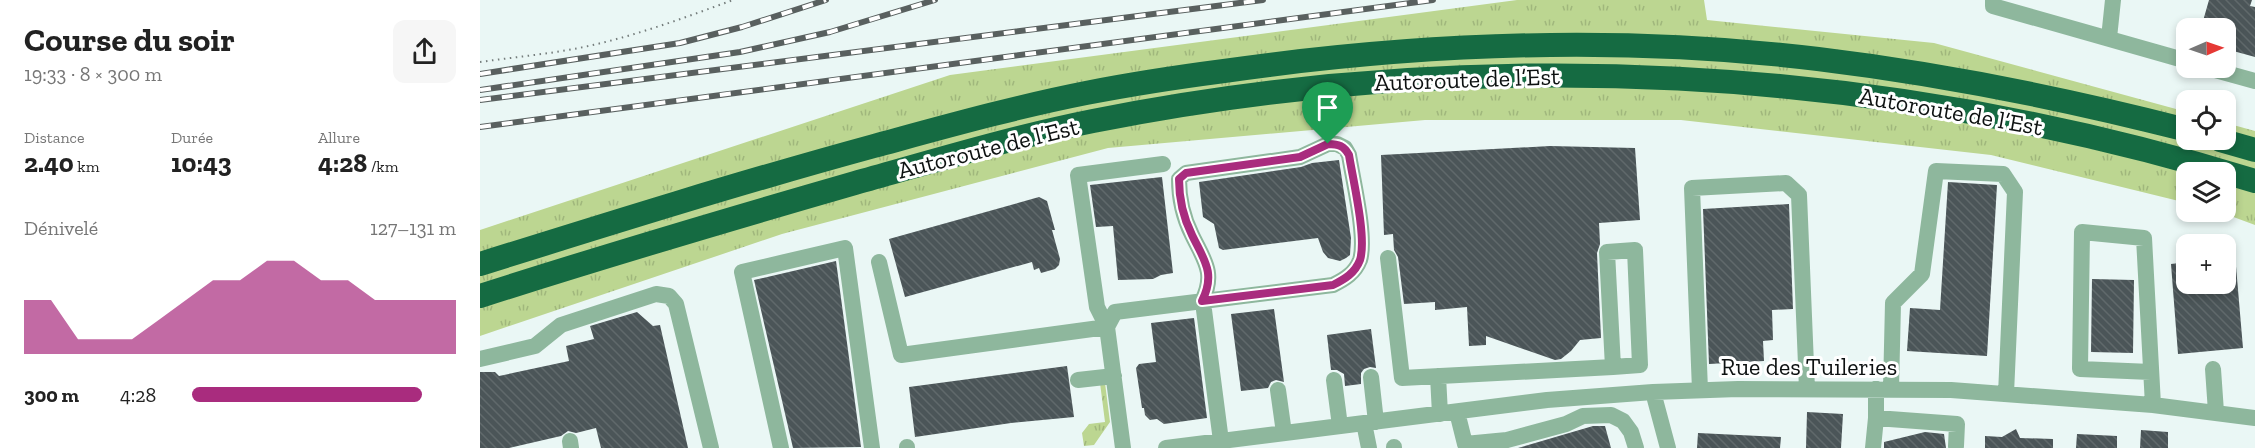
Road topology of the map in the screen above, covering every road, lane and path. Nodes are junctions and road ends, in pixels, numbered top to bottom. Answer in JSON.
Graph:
{"nodes":[{"id":1,"x":733,"y":0,"type":"edge"},
{"id":2,"x":1993,"y":0,"type":"edge"},
{"id":3,"x":2113,"y":0,"type":"edge"},
{"id":4,"x":2109,"y":38,"type":"junction"},
{"id":5,"x":2176,"y":58,"type":"edge"},
{"id":6,"x":480,"y":62,"type":"edge"},
{"id":7,"x":2236,"y":76,"type":"edge"},
{"id":8,"x":2255,"y":81,"type":"edge"},
{"id":9,"x":2176,"y":127,"type":"edge"},
{"id":10,"x":2236,"y":145,"type":"edge"},
{"id":11,"x":2255,"y":150,"type":"edge"},
{"id":12,"x":1163,"y":164,"type":"dead end"},
{"id":13,"x":2255,"y":181,"type":"edge"},
{"id":14,"x":1388,"y":258,"type":"dead end"},
{"id":15,"x":879,"y":262,"type":"dead end"},
{"id":16,"x":480,"y":264,"type":"edge"},
{"id":17,"x":480,"y":296,"type":"edge"},
{"id":18,"x":1203,"y":306,"type":"junction"},
{"id":19,"x":1107,"y":327,"type":"junction"},
{"id":20,"x":480,"y":359,"type":"edge"},
{"id":21,"x":1640,"y":365,"type":"junction"},
{"id":22,"x":1613,"y":367,"type":"junction"},
{"id":23,"x":2213,"y":369,"type":"dead end"},
{"id":24,"x":2151,"y":372,"type":"junction"},
{"id":25,"x":1114,"y":376,"type":"junction"},
{"id":26,"x":1438,"y":376,"type":"junction"},
{"id":27,"x":1371,"y":377,"type":"dead end"},
{"id":28,"x":1078,"y":380,"type":"dead end"},
{"id":29,"x":1334,"y":380,"type":"dead end"},
{"id":30,"x":1807,"y":389,"type":"junction"},
{"id":31,"x":1884,"y":389,"type":"junction"},
{"id":32,"x":1278,"y":390,"type":"dead end"},
{"id":33,"x":1700,"y":390,"type":"junction"},
{"id":34,"x":1647,"y":393,"type":"junction"},
{"id":35,"x":2006,"y":394,"type":"junction"},
{"id":36,"x":2153,"y":405,"type":"junction"},
{"id":37,"x":2216,"y":412,"type":"junction"},
{"id":38,"x":1448,"y":413,"type":"junction"},
{"id":39,"x":1876,"y":418,"type":"junction"},
{"id":40,"x":2255,"y":418,"type":"edge"},
{"id":41,"x":1370,"y":422,"type":"junction"},
{"id":42,"x":1340,"y":426,"type":"junction"},
{"id":43,"x":1284,"y":433,"type":"junction"},
{"id":44,"x":1232,"y":443,"type":"edge"},
{"id":45,"x":1956,"y":446,"type":"dead end"},
{"id":46,"x":711,"y":448,"type":"edge"},
{"id":47,"x":781,"y":448,"type":"edge"},
{"id":48,"x":872,"y":448,"type":"edge"},
{"id":49,"x":1123,"y":448,"type":"edge"},
{"id":50,"x":1166,"y":448,"type":"edge"},
{"id":51,"x":1369,"y":448,"type":"edge"},
{"id":52,"x":1636,"y":448,"type":"edge"},
{"id":53,"x":1668,"y":448,"type":"edge"},
{"id":54,"x":1873,"y":448,"type":"edge"}],
"edges":[{"from":1,"to":6,"type":"path"},
{"from":2,"to":4,"type":"street"},
{"from":3,"to":4,"type":"street"},
{"from":4,"to":5,"type":"street"},
{"from":7,"to":8,"type":"street"},
{"from":9,"to":16,"type":"highway","name":"Autoroute de l’Est"},
{"from":10,"to":11,"type":"highway"},
{"from":12,"to":19,"type":"street"},
{"from":13,"to":17,"type":"highway","name":"Autoroute de l’Est"},
{"from":14,"to":26,"type":"street"},
{"from":15,"to":19,"type":"street"},
{"from":18,"to":18,"type":"street"},
{"from":18,"to":19,"type":"street"},
{"from":18,"to":44,"type":"street"},
{"from":19,"to":25,"type":"street"},
{"from":20,"to":46,"type":"street"},
{"from":21,"to":22,"type":"street"},
{"from":21,"to":22,"type":"street"},
{"from":21,"to":34,"type":"street"},
{"from":22,"to":26,"type":"street"},
{"from":23,"to":37,"type":"street"},
{"from":24,"to":24,"type":"street"},
{"from":24,"to":36,"type":"street"},
{"from":25,"to":28,"type":"street"},
{"from":25,"to":49,"type":"street"},
{"from":26,"to":38,"type":"street"},
{"from":27,"to":41,"type":"street"},
{"from":29,"to":42,"type":"street"},
{"from":30,"to":31,"type":"street","name":"Rue des Tuileries"},
{"from":30,"to":33,"type":"street","name":"Rue des Tuileries"},
{"from":30,"to":33,"type":"street"},
{"from":31,"to":35,"type":"street","name":"Rue des Tuileries"},
{"from":31,"to":35,"type":"street"},
{"from":31,"to":39,"type":"street"},
{"from":32,"to":43,"type":"street"},
{"from":33,"to":34,"type":"street","name":"Rue des Tuileries"},
{"from":34,"to":38,"type":"street","name":"Rue des Tuileries"},
{"from":34,"to":53,"type":"street"},
{"from":35,"to":36,"type":"street","name":"Rue des Tuileries"},
{"from":36,"to":37,"type":"street","name":"Rue des Tuileries"},
{"from":37,"to":40,"type":"street","name":"Rue des Tuileries"},
{"from":38,"to":41,"type":"street","name":"Rue des Tuileries"},
{"from":38,"to":52,"type":"street"},
{"from":39,"to":45,"type":"street"},
{"from":39,"to":54,"type":"street"},
{"from":41,"to":42,"type":"street","name":"Rue des Tuileries"},
{"from":41,"to":51,"type":"street"},
{"from":42,"to":43,"type":"street","name":"Rue des Tuileries"},
{"from":43,"to":44,"type":"street","name":"Rue des Tuileries"},
{"from":44,"to":50,"type":"street","name":"Rue des Tuileries"},
{"from":47,"to":48,"type":"street"}]}
